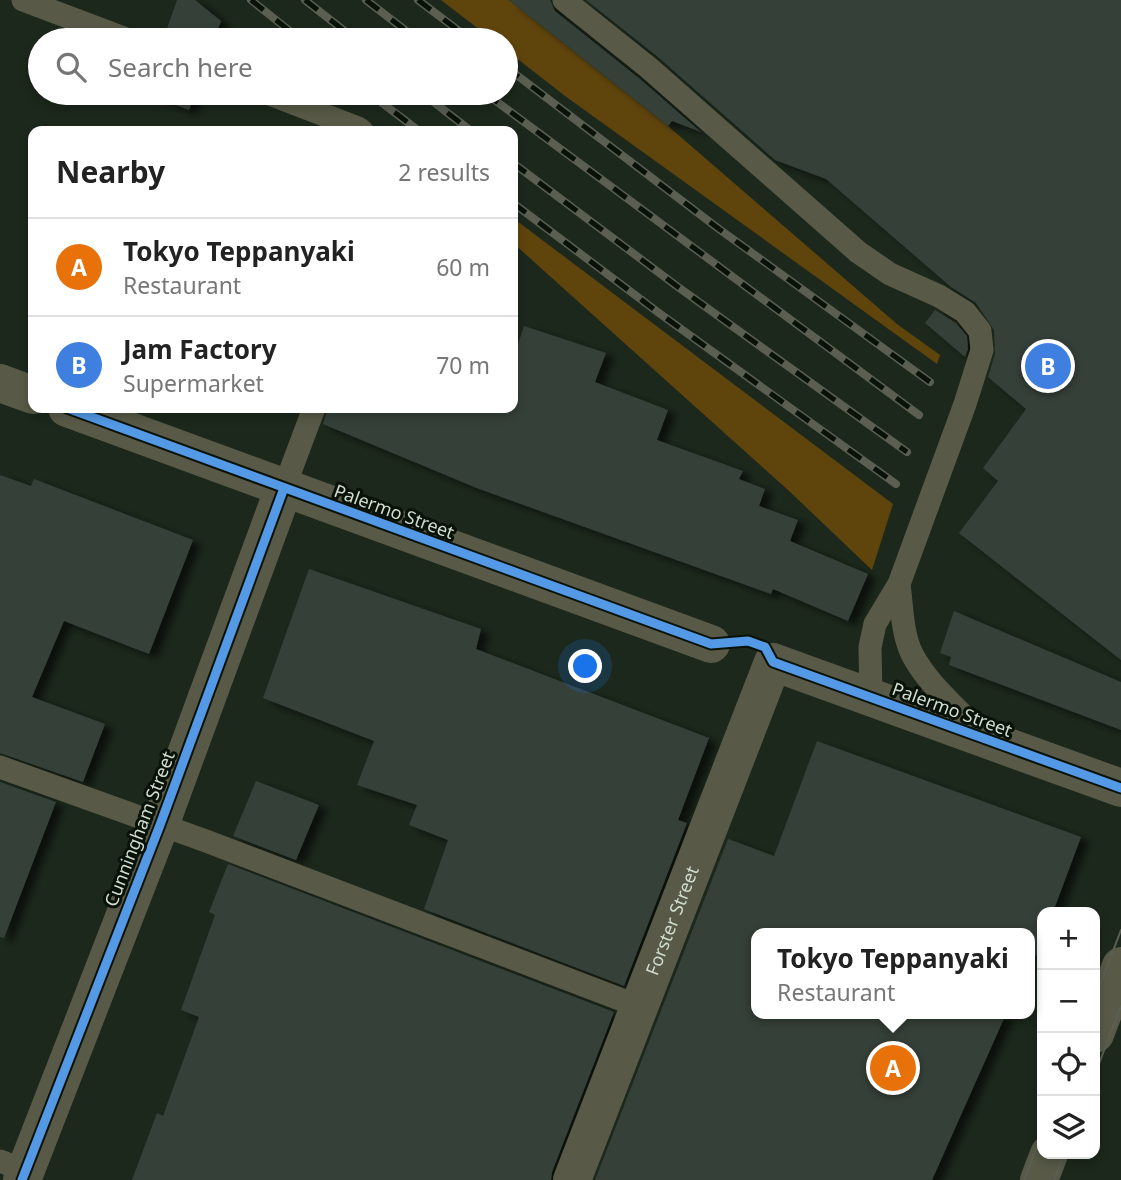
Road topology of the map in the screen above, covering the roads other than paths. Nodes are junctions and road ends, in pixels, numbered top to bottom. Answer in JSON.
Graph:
{"nodes":[{"id":1,"x":23,"y":0,"type":"edge"},
{"id":2,"x":564,"y":0,"type":"edge"},
{"id":3,"x":97,"y":28,"type":"edge"},
{"id":4,"x":298,"y":105,"type":"edge"},
{"id":5,"x":353,"y":126,"type":"edge"},
{"id":6,"x":0,"y":383,"type":"edge"},
{"id":7,"x":28,"y":394,"type":"edge"},
{"id":8,"x":81,"y":413,"type":"edge"},
{"id":9,"x":312,"y":413,"type":"edge"},
{"id":10,"x":284,"y":488,"type":"junction"},
{"id":11,"x":899,"y":584,"type":"junction"},
{"id":12,"x":711,"y":644,"type":"dead end"},
{"id":13,"x":773,"y":662,"type":"joint"},
{"id":14,"x":871,"y":698,"type":"junction"},
{"id":15,"x":986,"y":739,"type":"junction"},
{"id":16,"x":0,"y":767,"type":"edge"},
{"id":17,"x":1121,"y":788,"type":"edge"},
{"id":18,"x":160,"y":825,"type":"junction"},
{"id":19,"x":1121,"y":966,"type":"edge"},
{"id":20,"x":638,"y":1006,"type":"junction"},
{"id":21,"x":1095,"y":1033,"type":"edge"},
{"id":22,"x":1047,"y":1159,"type":"edge"},
{"id":23,"x":16,"y":1171,"type":"edge"},
{"id":24,"x":572,"y":1180,"type":"edge"},
{"id":25,"x":1039,"y":1180,"type":"edge"}],
"edges":[{"from":1,"to":3,"type":"lane"},
{"from":2,"to":11,"type":"lane"},
{"from":4,"to":5,"type":"lane"},
{"from":6,"to":7,"type":"street"},
{"from":8,"to":10,"type":"street","name":"Palermo Street"},
{"from":9,"to":10,"type":"lane"},
{"from":10,"to":12,"type":"street","name":"Palermo Street"},
{"from":10,"to":18,"type":"street","name":"Cunningham Street"},
{"from":11,"to":14,"type":"lane"},
{"from":11,"to":15,"type":"lane"},
{"from":13,"to":14,"type":"street","name":"Palermo Street"},
{"from":13,"to":20,"type":"street","name":"Forster Street"},
{"from":14,"to":15,"type":"street","name":"Palermo Street"},
{"from":15,"to":17,"type":"street","name":"Palermo Street"},
{"from":16,"to":18,"type":"lane"},
{"from":18,"to":20,"type":"lane"},
{"from":18,"to":23,"type":"street","name":"Cunningham Street"},
{"from":19,"to":21,"type":"street"},
{"from":20,"to":24,"type":"street","name":"Forster Street"},
{"from":22,"to":25,"type":"street"}]}
